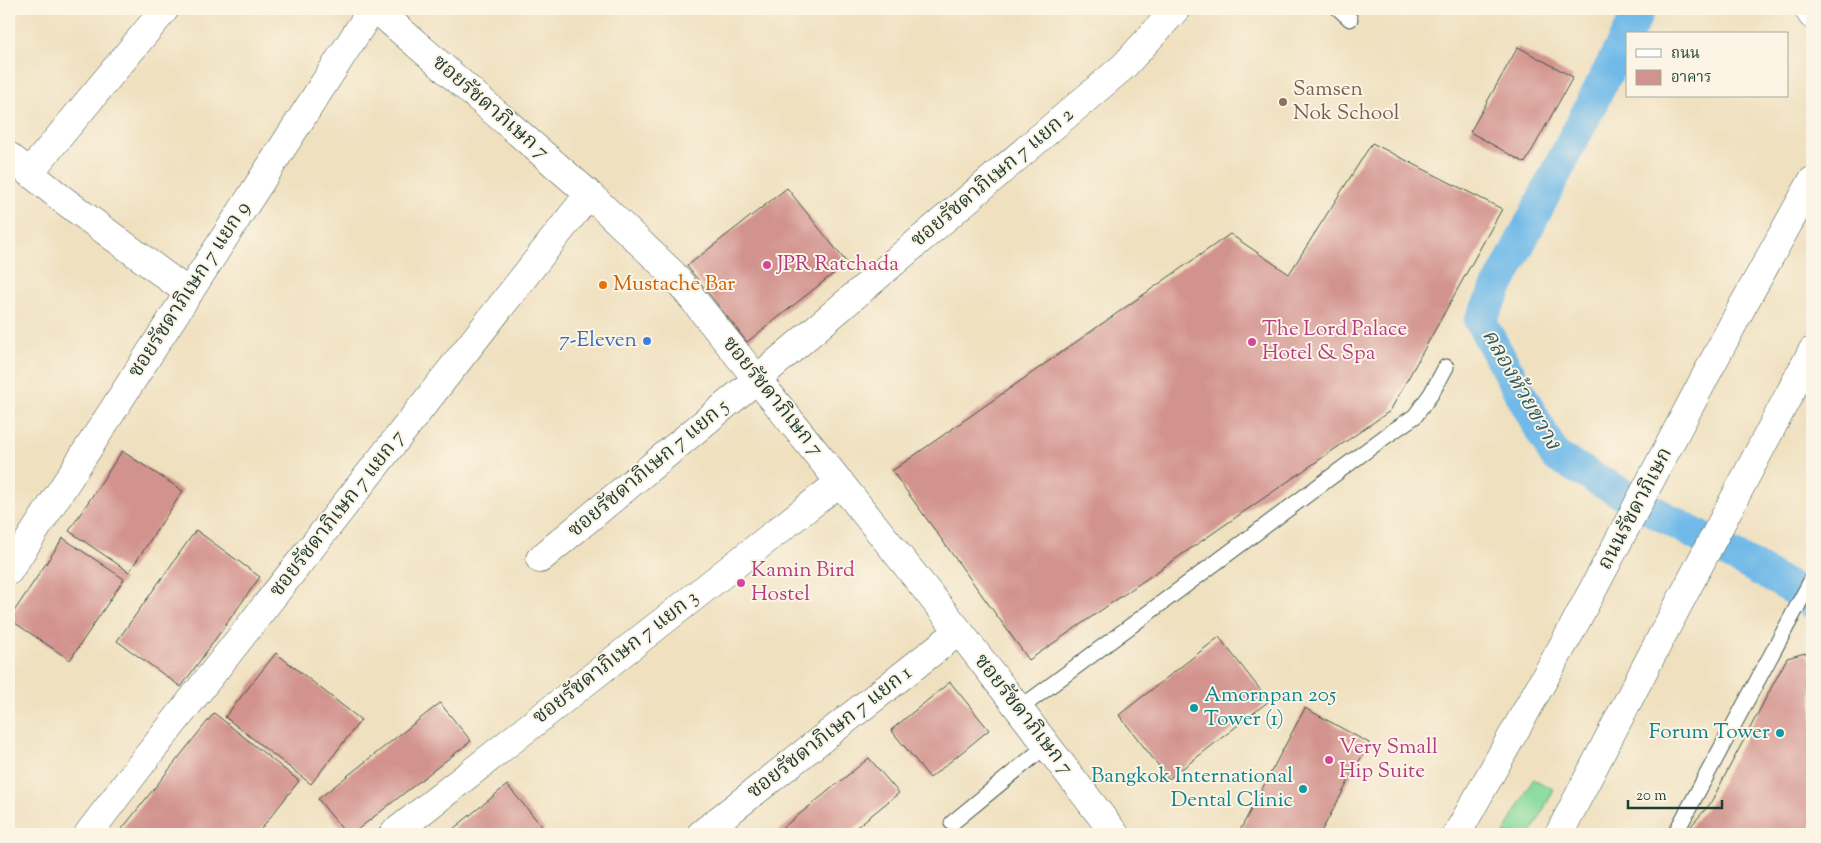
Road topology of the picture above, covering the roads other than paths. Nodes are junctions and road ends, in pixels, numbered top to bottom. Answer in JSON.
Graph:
{"nodes":[{"id":1,"x":165,"y":9,"type":"edge"},
{"id":2,"x":372,"y":9,"type":"edge"},
{"id":3,"x":376,"y":9,"type":"edge"},
{"id":4,"x":1176,"y":9,"type":"edge"},
{"id":5,"x":1339,"y":9,"type":"edge"},
{"id":6,"x":1808,"y":9,"type":"edge"},
{"id":7,"x":1812,"y":15,"type":"edge"},
{"id":8,"x":1350,"y":19,"type":"dead end"},
{"id":9,"x":19,"y":164,"type":"edge"},
{"id":10,"x":1812,"y":181,"type":"edge"},
{"id":11,"x":589,"y":194,"type":"junction"},
{"id":12,"x":189,"y":293,"type":"junction"},
{"id":13,"x":1812,"y":351,"type":"edge"},
{"id":14,"x":1446,"y":367,"type":"dead end"},
{"id":15,"x":757,"y":379,"type":"junction"},
{"id":16,"x":840,"y":482,"type":"junction"},
{"id":17,"x":540,"y":559,"type":"dead end"},
{"id":18,"x":9,"y":571,"type":"edge"},
{"id":19,"x":1812,"y":579,"type":"edge"},
{"id":20,"x":959,"y":631,"type":"junction"},
{"id":21,"x":1019,"y":709,"type":"junction"},
{"id":22,"x":1047,"y":745,"type":"junction"},
{"id":23,"x":952,"y":823,"type":"dead end"},
{"id":24,"x":88,"y":834,"type":"edge"},
{"id":25,"x":393,"y":834,"type":"edge"},
{"id":26,"x":701,"y":834,"type":"edge"},
{"id":27,"x":1115,"y":834,"type":"edge"},
{"id":28,"x":1457,"y":834,"type":"edge"},
{"id":29,"x":1559,"y":834,"type":"edge"},
{"id":30,"x":1674,"y":834,"type":"edge"}],
"edges":[{"from":1,"to":9,"type":"street"},
{"from":2,"to":12,"type":"street","name":"ซอยรัชดาภิเษก 7 แยก 9"},
{"from":3,"to":11,"type":"street","name":"ซอยรัชดาภิเษก 7"},
{"from":4,"to":15,"type":"street","name":"ซอยรัชดาภิเษก 7 แยก 2"},
{"from":5,"to":8,"type":"lane"},
{"from":6,"to":7,"type":"street"},
{"from":9,"to":12,"type":"street"},
{"from":10,"to":28,"type":"street","name":"ถนนรัชดาภิเษก"},
{"from":11,"to":15,"type":"street","name":"ซอยรัชดาภิเษก 7"},
{"from":11,"to":24,"type":"street","name":"ซอยรัชดาภิเษก 7 แยก 7"},
{"from":12,"to":18,"type":"street","name":"ซอยรัชดาภิเษก 7 แยก 9"},
{"from":13,"to":29,"type":"street"},
{"from":14,"to":21,"type":"lane"},
{"from":15,"to":16,"type":"street","name":"ซอยรัชดาภิเษก 7"},
{"from":15,"to":17,"type":"street","name":"ซอยรัชดาภิเษก 7 แยก 5"},
{"from":16,"to":20,"type":"street","name":"ซอยรัชดาภิเษก 7"},
{"from":16,"to":25,"type":"street","name":"ซอยรัชดาภิเษก 7 แยก 3"},
{"from":19,"to":30,"type":"lane"},
{"from":20,"to":21,"type":"street","name":"ซอยรัชดาภิเษก 7"},
{"from":20,"to":26,"type":"street","name":"ซอยรัชดาภิเษก 7 แยก 1"},
{"from":21,"to":22,"type":"street","name":"ซอยรัชดาภิเษก 7"},
{"from":22,"to":23,"type":"lane"},
{"from":22,"to":27,"type":"street","name":"ซอยรัชดาภิเษก 7"}]}
